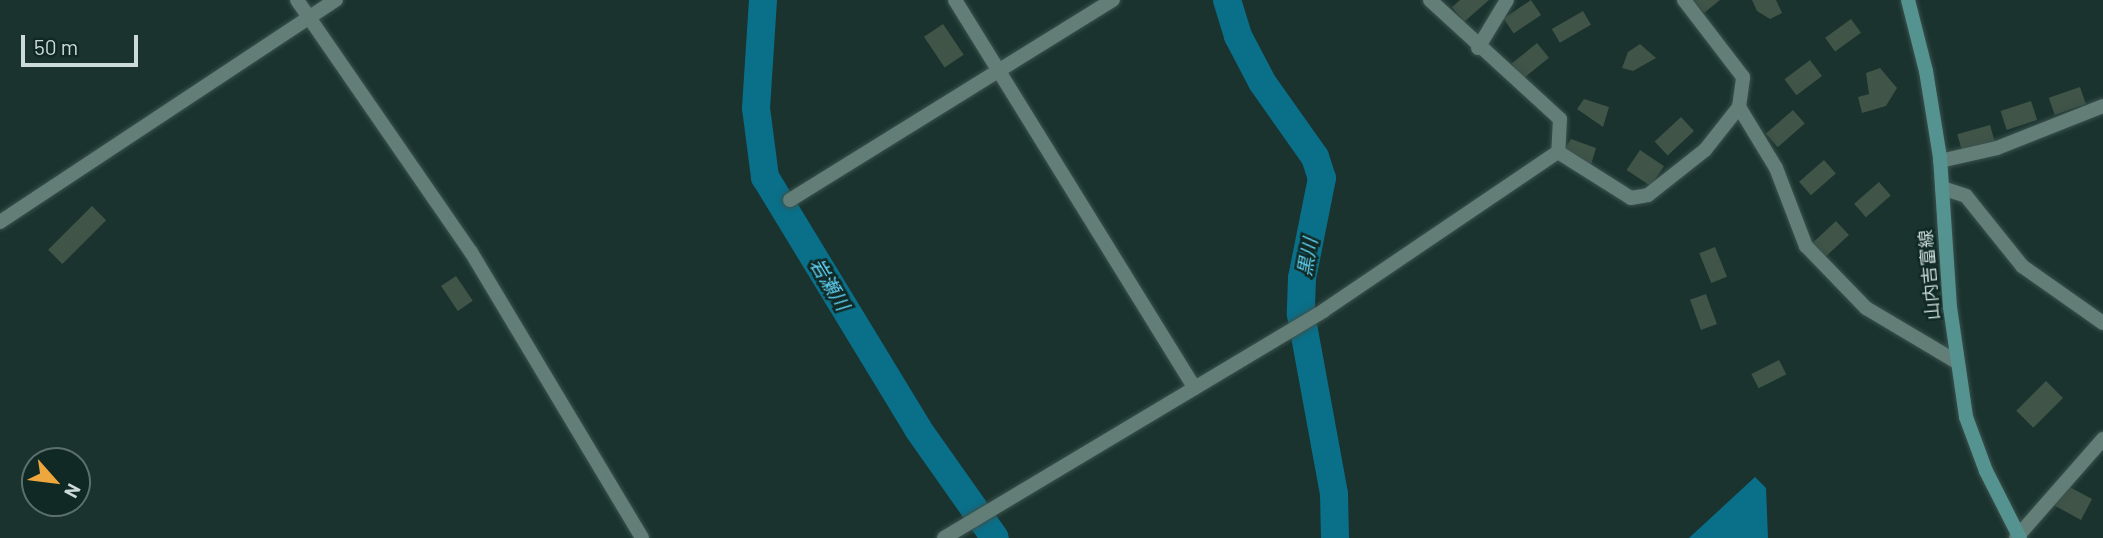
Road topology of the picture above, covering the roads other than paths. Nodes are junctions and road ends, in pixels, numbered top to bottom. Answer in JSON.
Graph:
{"nodes":[{"id":1,"x":297,"y":0,"type":"edge"},
{"id":2,"x":336,"y":0,"type":"edge"},
{"id":3,"x":955,"y":0,"type":"edge"},
{"id":4,"x":1113,"y":0,"type":"edge"},
{"id":5,"x":1430,"y":0,"type":"edge"},
{"id":6,"x":1507,"y":0,"type":"edge"},
{"id":7,"x":1684,"y":0,"type":"edge"},
{"id":8,"x":1908,"y":0,"type":"edge"},
{"id":9,"x":306,"y":19,"type":"junction"},
{"id":10,"x":1478,"y":48,"type":"junction"},
{"id":11,"x":999,"y":73,"type":"junction"},
{"id":12,"x":2103,"y":106,"type":"edge"},
{"id":13,"x":1740,"y":107,"type":"junction"},
{"id":14,"x":1558,"y":152,"type":"junction"},
{"id":15,"x":1940,"y":161,"type":"junction"},
{"id":16,"x":1942,"y":188,"type":"junction"},
{"id":17,"x":790,"y":200,"type":"dead end"},
{"id":18,"x":0,"y":222,"type":"edge"},
{"id":19,"x":2103,"y":323,"type":"edge"},
{"id":20,"x":1957,"y":362,"type":"junction"},
{"id":21,"x":1195,"y":388,"type":"junction"},
{"id":22,"x":2103,"y":439,"type":"edge"},
{"id":23,"x":2018,"y":537,"type":"edge"},
{"id":24,"x":642,"y":538,"type":"edge"},
{"id":25,"x":944,"y":538,"type":"edge"}],
"edges":[{"from":1,"to":9,"type":"street"},
{"from":2,"to":9,"type":"street"},
{"from":3,"to":11,"type":"street"},
{"from":4,"to":11,"type":"street"},
{"from":5,"to":10,"type":"street"},
{"from":6,"to":10,"type":"street"},
{"from":7,"to":13,"type":"street"},
{"from":8,"to":15,"type":"main road","name":"山内吉富線"},
{"from":9,"to":18,"type":"street"},
{"from":9,"to":24,"type":"street"},
{"from":10,"to":14,"type":"street"},
{"from":11,"to":17,"type":"street"},
{"from":11,"to":21,"type":"street"},
{"from":12,"to":15,"type":"street"},
{"from":13,"to":14,"type":"street"},
{"from":13,"to":20,"type":"street"},
{"from":14,"to":21,"type":"street"},
{"from":15,"to":16,"type":"main road","name":"山内吉富線"},
{"from":16,"to":19,"type":"street"},
{"from":16,"to":20,"type":"main road","name":"山内吉富線"},
{"from":20,"to":23,"type":"main road","name":"山内吉富線"},
{"from":21,"to":25,"type":"street"},
{"from":22,"to":23,"type":"street"}]}
